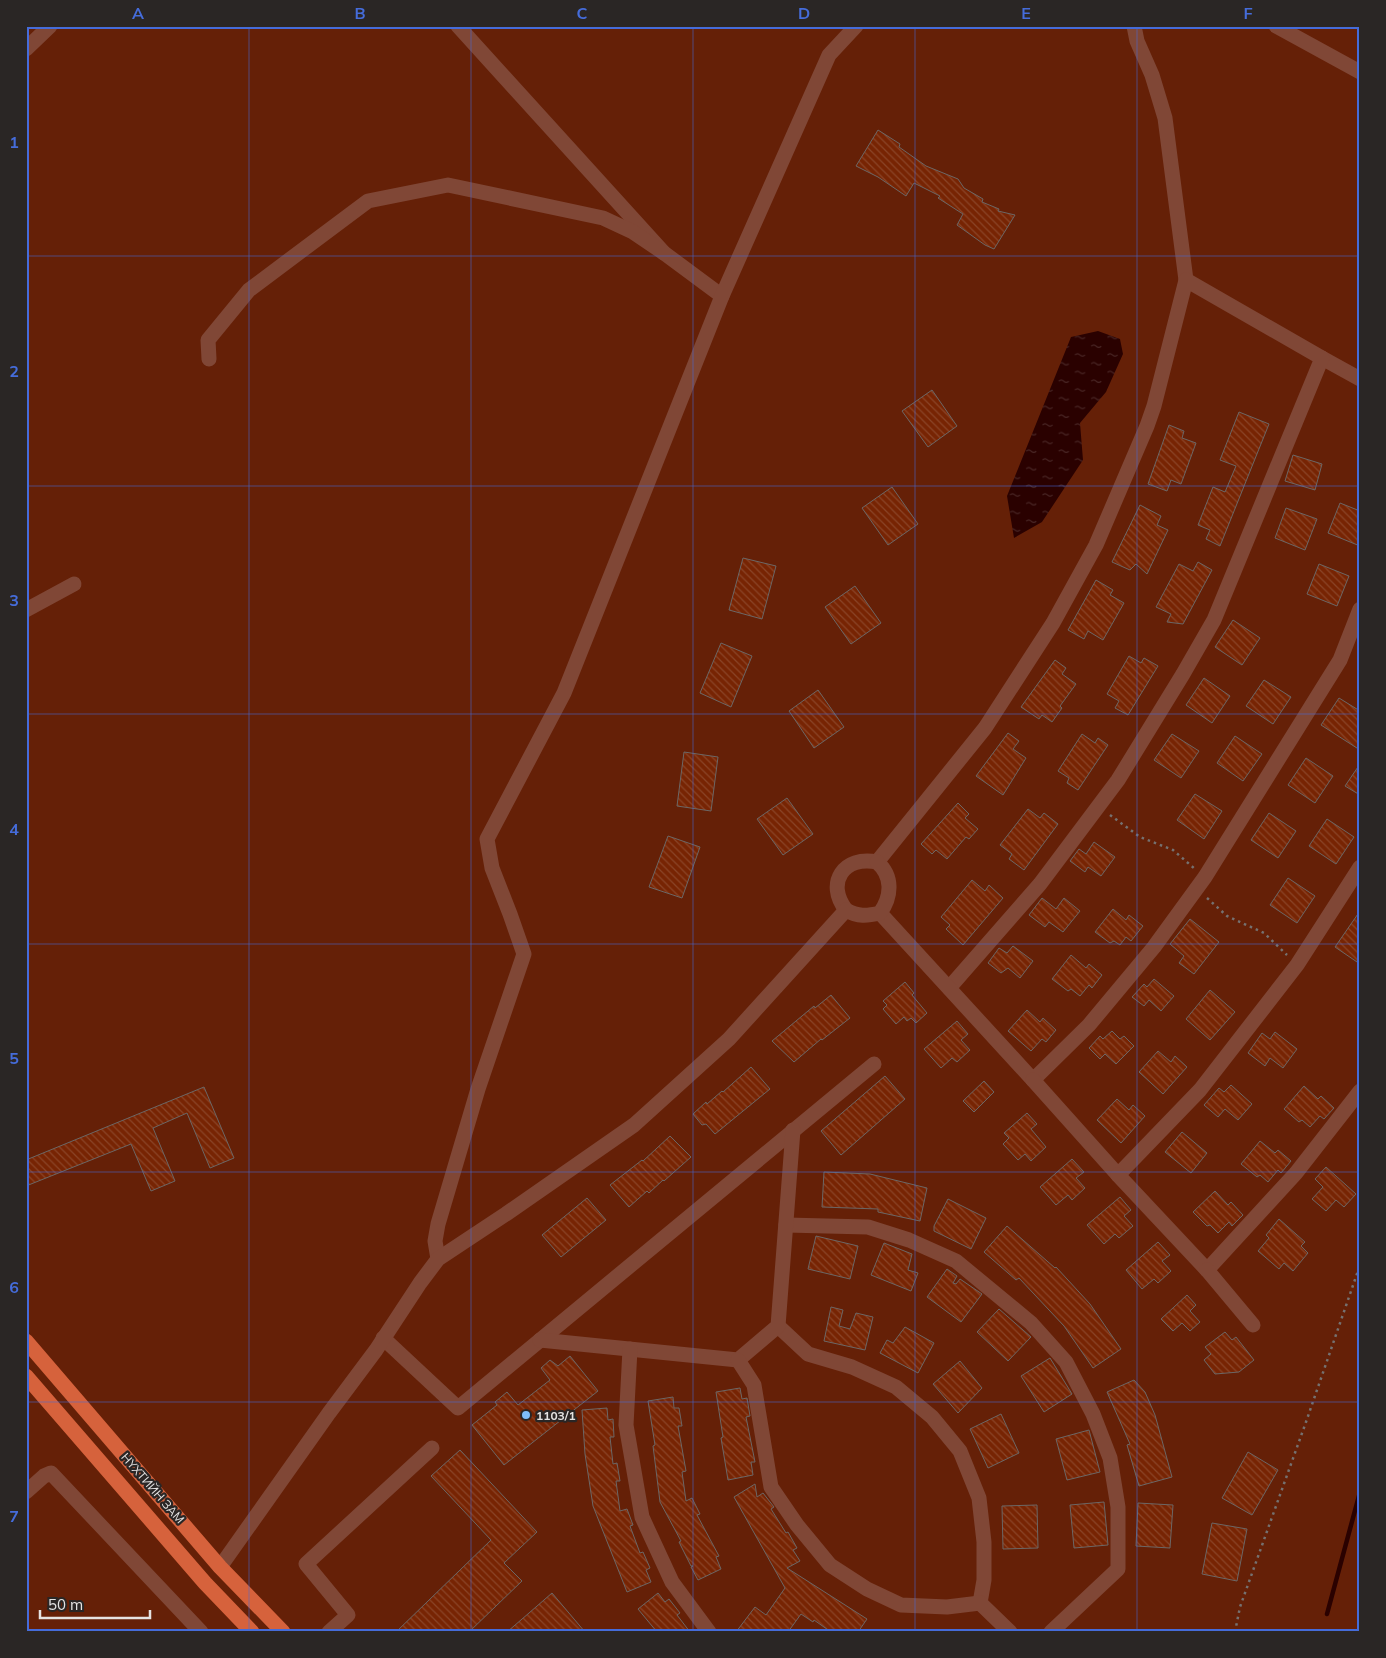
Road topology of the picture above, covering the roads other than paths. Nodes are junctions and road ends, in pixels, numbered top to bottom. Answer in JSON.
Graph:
{"nodes":[{"id":1,"x":50,"y":26,"type":"edge"},
{"id":2,"x":458,"y":26,"type":"edge"},
{"id":3,"x":856,"y":26,"type":"edge"},
{"id":4,"x":1134,"y":26,"type":"edge"},
{"id":5,"x":1276,"y":26,"type":"edge"},
{"id":6,"x":26,"y":49,"type":"edge"},
{"id":7,"x":1360,"y":72,"type":"edge"},
{"id":8,"x":664,"y":253,"type":"junction"},
{"id":9,"x":1186,"y":280,"type":"junction"},
{"id":10,"x":722,"y":296,"type":"junction"},
{"id":11,"x":1322,"y":358,"type":"junction"},
{"id":12,"x":209,"y":360,"type":"dead end"},
{"id":13,"x":1360,"y":379,"type":"edge"},
{"id":14,"x":74,"y":584,"type":"dead end"},
{"id":15,"x":1360,"y":609,"type":"edge"},
{"id":16,"x":26,"y":610,"type":"edge"},
{"id":17,"x":877,"y":862,"type":"junction"},
{"id":18,"x":1360,"y":867,"type":"edge"},
{"id":19,"x":846,"y":910,"type":"junction"},
{"id":20,"x":880,"y":913,"type":"junction"},
{"id":21,"x":949,"y":988,"type":"junction"},
{"id":22,"x":874,"y":1064,"type":"dead end"},
{"id":23,"x":1033,"y":1080,"type":"junction"},
{"id":24,"x":1360,"y":1091,"type":"edge"},
{"id":25,"x":793,"y":1130,"type":"junction"},
{"id":26,"x":1118,"y":1175,"type":"junction"},
{"id":27,"x":786,"y":1225,"type":"junction"},
{"id":28,"x":438,"y":1259,"type":"junction"},
{"id":29,"x":1207,"y":1270,"type":"junction"},
{"id":30,"x":1253,"y":1325,"type":"dead end"},
{"id":31,"x":778,"y":1326,"type":"junction"},
{"id":32,"x":384,"y":1338,"type":"junction"},
{"id":33,"x":540,"y":1340,"type":"junction"},
{"id":34,"x":26,"y":1342,"type":"edge"},
{"id":35,"x":630,"y":1349,"type":"junction"},
{"id":36,"x":738,"y":1360,"type":"junction"},
{"id":37,"x":26,"y":1376,"type":"edge"},
{"id":38,"x":432,"y":1448,"type":"dead end"},
{"id":39,"x":26,"y":1492,"type":"edge"},
{"id":40,"x":220,"y":1567,"type":"junction"},
{"id":41,"x":980,"y":1603,"type":"junction"},
{"id":42,"x":201,"y":1632,"type":"edge"},
{"id":43,"x":252,"y":1632,"type":"edge"},
{"id":44,"x":283,"y":1632,"type":"edge"},
{"id":45,"x":329,"y":1632,"type":"edge"},
{"id":46,"x":709,"y":1632,"type":"edge"},
{"id":47,"x":1010,"y":1632,"type":"edge"},
{"id":48,"x":1051,"y":1632,"type":"edge"}],
"edges":[{"from":1,"to":6,"type":"street"},
{"from":2,"to":8,"type":"street"},
{"from":3,"to":10,"type":"street"},
{"from":4,"to":9,"type":"street"},
{"from":5,"to":7,"type":"street"},
{"from":8,"to":10,"type":"street"},
{"from":8,"to":12,"type":"street"},
{"from":9,"to":11,"type":"street"},
{"from":9,"to":17,"type":"street"},
{"from":10,"to":28,"type":"street"},
{"from":11,"to":13,"type":"street"},
{"from":11,"to":21,"type":"street"},
{"from":14,"to":16,"type":"street"},
{"from":15,"to":23,"type":"street"},
{"from":17,"to":19,"type":"street"},
{"from":17,"to":20,"type":"street"},
{"from":18,"to":26,"type":"street"},
{"from":19,"to":20,"type":"street"},
{"from":19,"to":28,"type":"street"},
{"from":20,"to":21,"type":"street"},
{"from":21,"to":23,"type":"street"},
{"from":22,"to":25,"type":"street"},
{"from":23,"to":26,"type":"street"},
{"from":24,"to":29,"type":"street"},
{"from":25,"to":27,"type":"street"},
{"from":25,"to":33,"type":"street"},
{"from":26,"to":29,"type":"street"},
{"from":27,"to":31,"type":"street"},
{"from":27,"to":48,"type":"street"},
{"from":28,"to":32,"type":"street"},
{"from":29,"to":30,"type":"street"},
{"from":31,"to":36,"type":"street"},
{"from":31,"to":41,"type":"street"},
{"from":32,"to":33,"type":"street"},
{"from":32,"to":40,"type":"street"},
{"from":33,"to":35,"type":"street"},
{"from":34,"to":40,"type":"main road","name":"НҮХТИЙН ЗАМ"},
{"from":35,"to":36,"type":"street"},
{"from":35,"to":46,"type":"street"},
{"from":36,"to":41,"type":"street"},
{"from":37,"to":43,"type":"main road","name":"НҮХТИЙН ЗАМ"},
{"from":38,"to":45,"type":"street"},
{"from":39,"to":42,"type":"street"},
{"from":40,"to":44,"type":"main road","name":"НҮХТИЙН ЗАМ"},
{"from":41,"to":47,"type":"street"}]}
